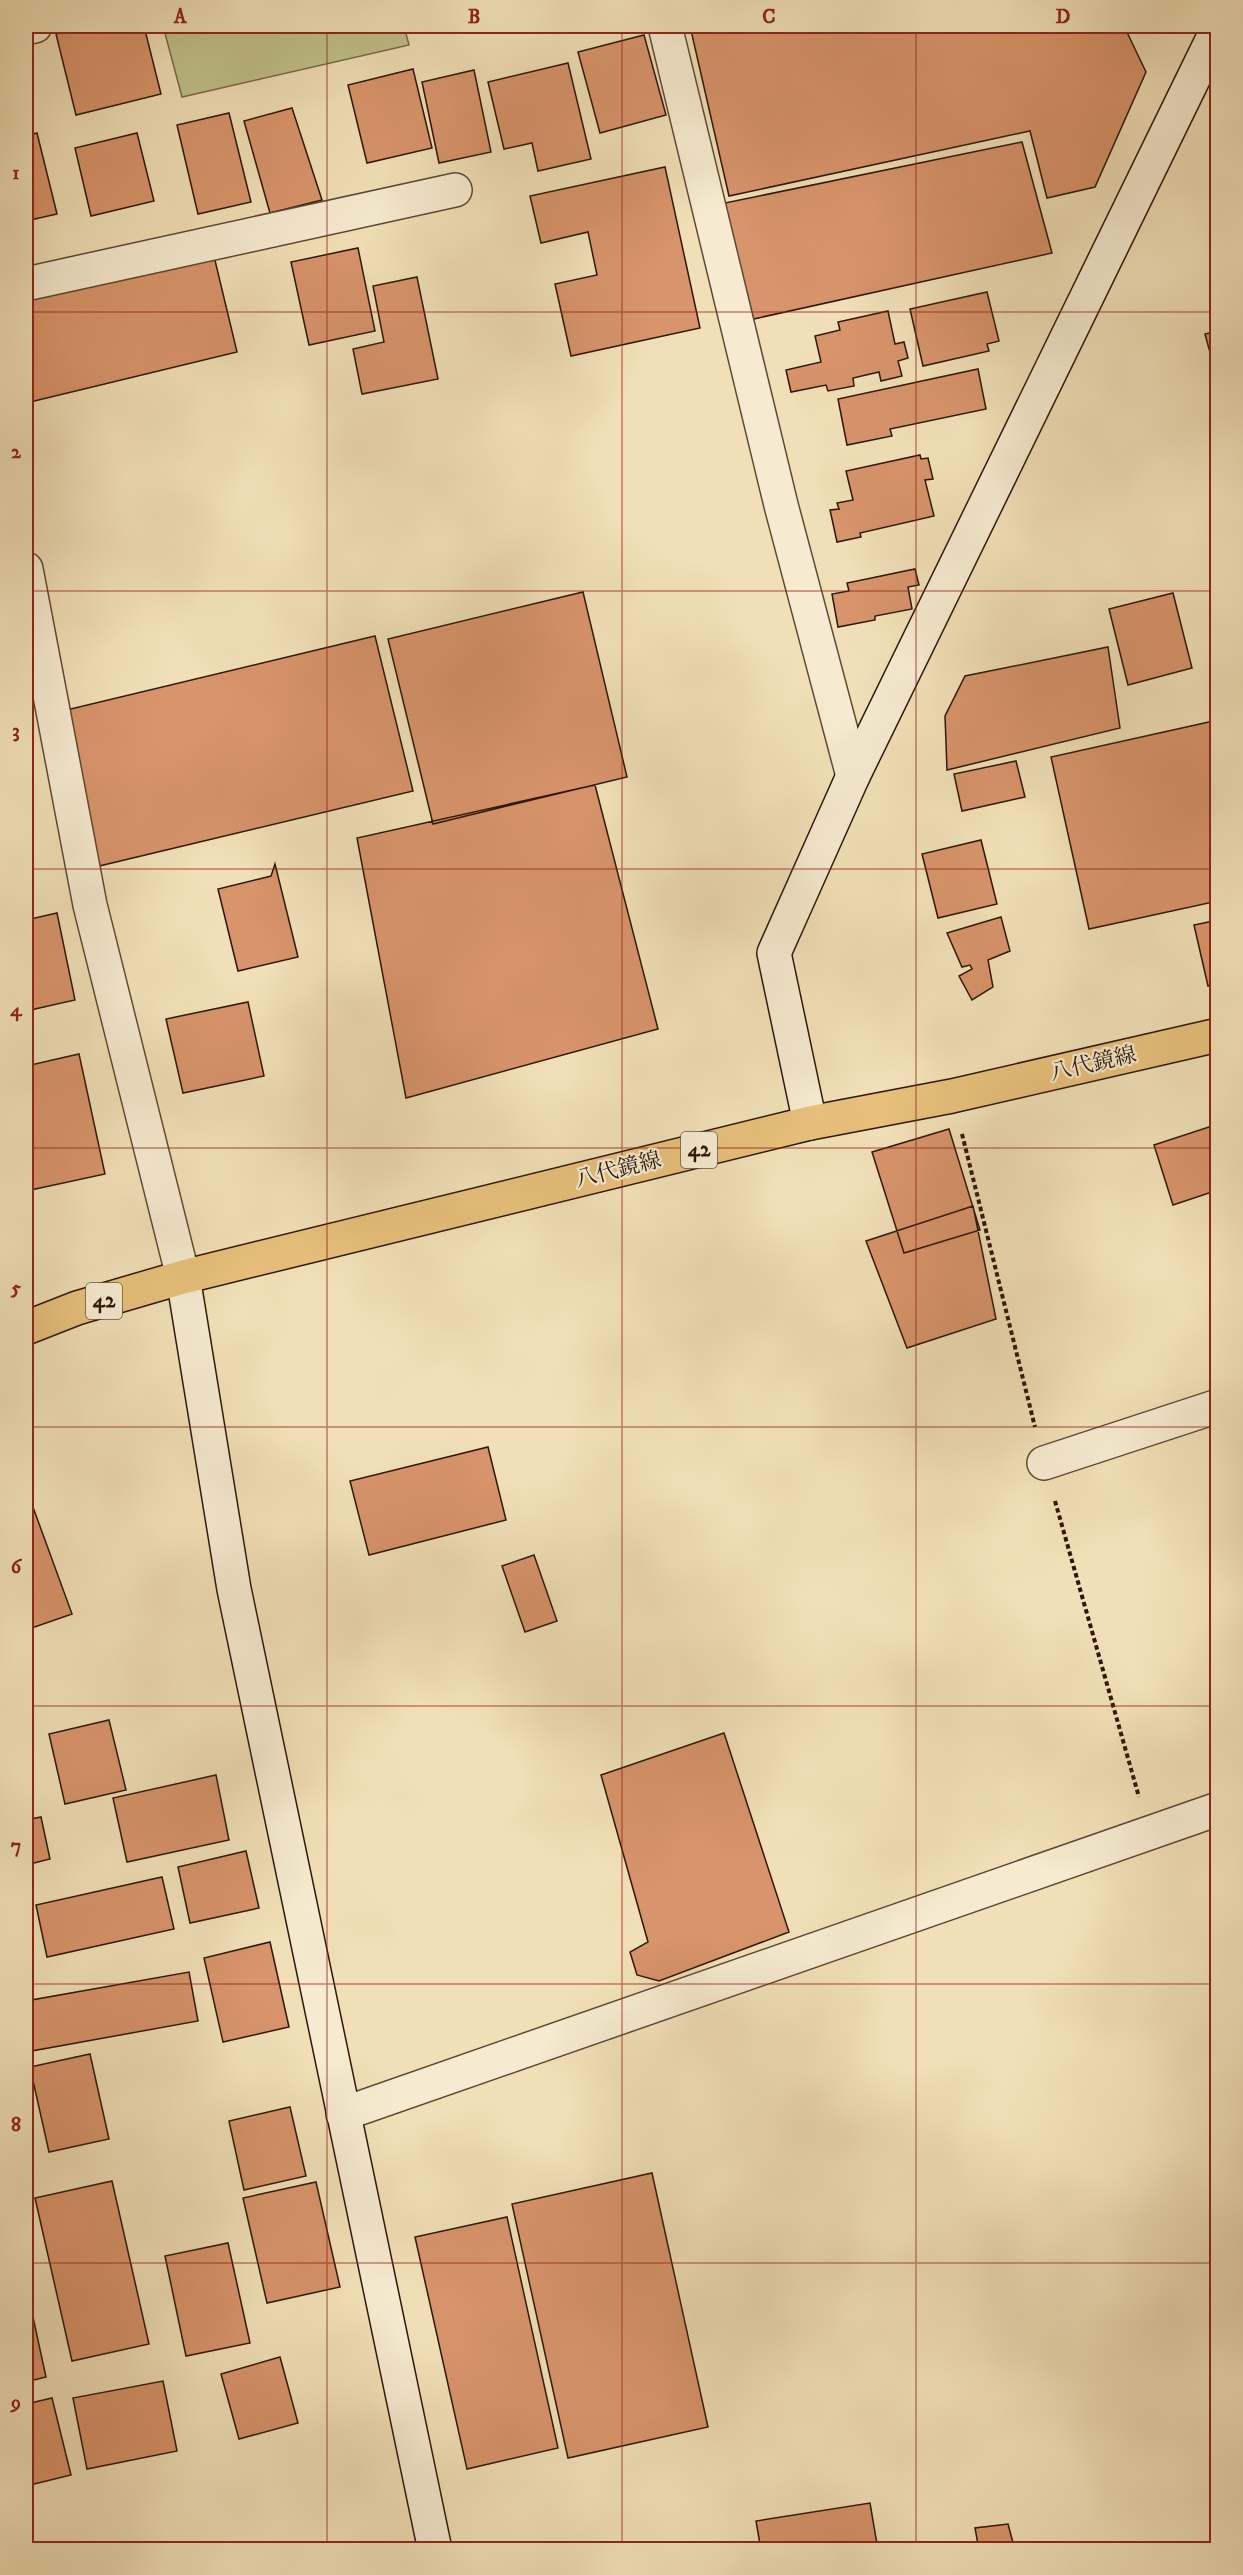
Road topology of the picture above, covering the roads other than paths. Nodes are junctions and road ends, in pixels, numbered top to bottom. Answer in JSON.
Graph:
{"nodes":[{"id":1,"x":34,"y":26,"type":"edge"},
{"id":2,"x":665,"y":26,"type":"edge"},
{"id":3,"x":26,"y":28,"type":"edge"},
{"id":4,"x":1218,"y":28,"type":"edge"},
{"id":5,"x":455,"y":190,"type":"dead end"},
{"id":6,"x":26,"y":284,"type":"edge"},
{"id":7,"x":26,"y":568,"type":"edge"},
{"id":8,"x":853,"y":776,"type":"junction"},
{"id":9,"x":1218,"y":1035,"type":"edge"},
{"id":10,"x":810,"y":1123,"type":"junction"},
{"id":11,"x":183,"y":1277,"type":"junction"},
{"id":12,"x":26,"y":1328,"type":"edge"},
{"id":13,"x":1218,"y":1406,"type":"edge"},
{"id":14,"x":1044,"y":1463,"type":"dead end"},
{"id":15,"x":1218,"y":1809,"type":"edge"},
{"id":16,"x":343,"y":2114,"type":"junction"},
{"id":17,"x":435,"y":2550,"type":"edge"}],
"edges":[{"from":1,"to":3,"type":"street"},
{"from":2,"to":8,"type":"street"},
{"from":4,"to":8,"type":"street"},
{"from":5,"to":6,"type":"street"},
{"from":7,"to":11,"type":"street"},
{"from":8,"to":10,"type":"street"},
{"from":9,"to":10,"type":"main road","name":"八代鏡線","number":"42"},
{"from":10,"to":11,"type":"main road","name":"八代鏡線","number":"42"},
{"from":11,"to":12,"type":"main road","name":"八代鏡線","number":"42"},
{"from":11,"to":16,"type":"street"},
{"from":13,"to":14,"type":"street"},
{"from":15,"to":16,"type":"street"},
{"from":16,"to":17,"type":"street"}]}
